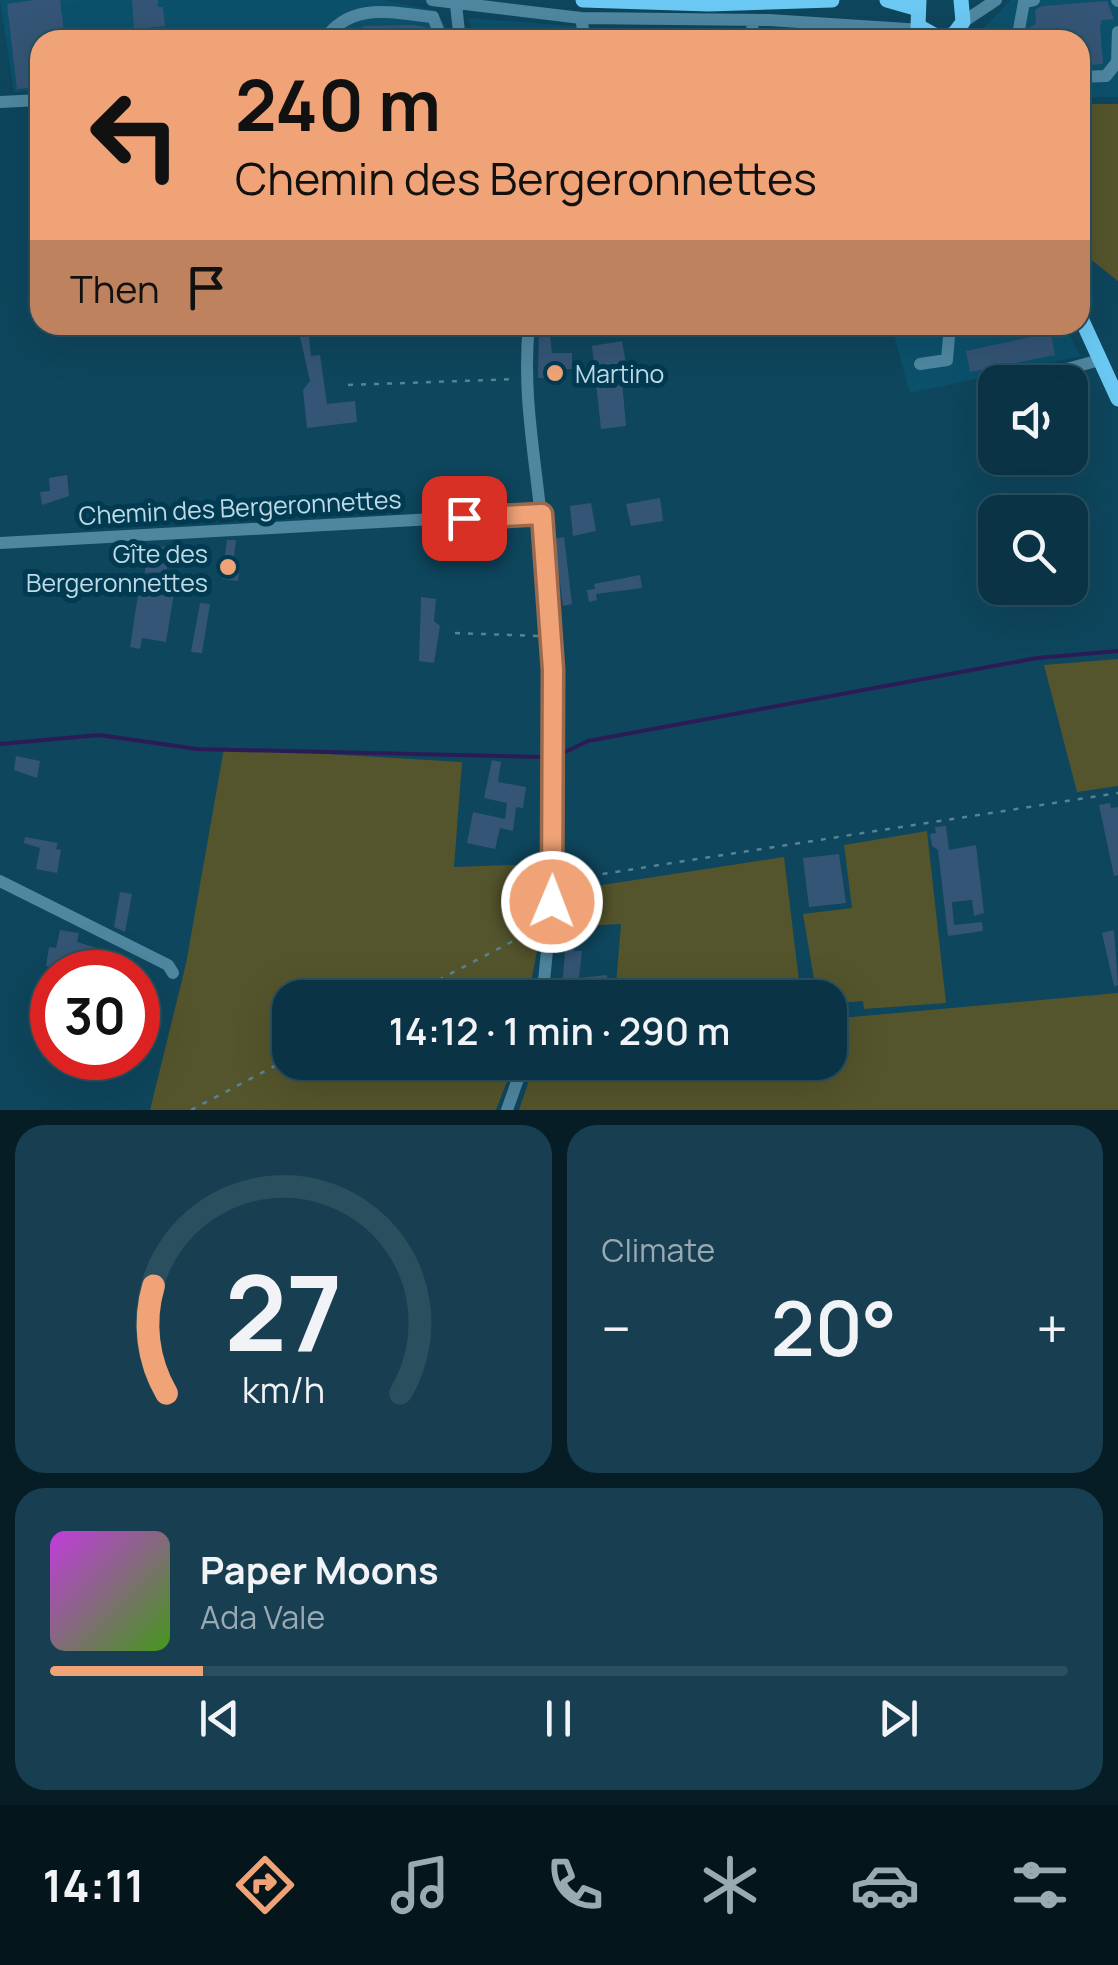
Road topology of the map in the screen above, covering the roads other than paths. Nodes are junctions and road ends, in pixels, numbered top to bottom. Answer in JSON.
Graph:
{"nodes":[{"id":1,"x":432,"y":0,"type":"edge"},
{"id":2,"x":583,"y":0,"type":"edge"},
{"id":3,"x":832,"y":0,"type":"edge"},
{"id":4,"x":888,"y":0,"type":"edge"},
{"id":5,"x":1034,"y":0,"type":"edge"},
{"id":6,"x":990,"y":4,"type":"edge"},
{"id":7,"x":456,"y":5,"type":"junction"},
{"id":8,"x":916,"y":7,"type":"edge"},
{"id":9,"x":582,"y":18,"type":"junction"},
{"id":10,"x":961,"y":19,"type":"edge"},
{"id":11,"x":752,"y":20,"type":"junction"},
{"id":12,"x":895,"y":28,"type":"junction"},
{"id":13,"x":334,"y":30,"type":"edge"},
{"id":14,"x":439,"y":30,"type":"edge"},
{"id":15,"x":456,"y":30,"type":"edge"},
{"id":16,"x":583,"y":30,"type":"edge"},
{"id":17,"x":752,"y":30,"type":"edge"},
{"id":18,"x":804,"y":30,"type":"edge"},
{"id":19,"x":865,"y":30,"type":"edge"},
{"id":20,"x":922,"y":30,"type":"joint"},
{"id":21,"x":1019,"y":30,"type":"edge"},
{"id":22,"x":1118,"y":32,"type":"edge"},
{"id":23,"x":1090,"y":77,"type":"edge"},
{"id":24,"x":30,"y":100,"type":"edge"},
{"id":25,"x":0,"y":102,"type":"edge"},
{"id":26,"x":527,"y":335,"type":"edge"},
{"id":27,"x":949,"y":335,"type":"edge"},
{"id":28,"x":1089,"y":335,"type":"edge"},
{"id":29,"x":1100,"y":360,"type":"junction"},
{"id":30,"x":920,"y":364,"type":"dead end"},
{"id":31,"x":1081,"y":365,"type":"edge"},
{"id":32,"x":1118,"y":399,"type":"edge"},
{"id":33,"x":542,"y":514,"type":"junction"},
{"id":34,"x":0,"y":543,"type":"edge"},
{"id":35,"x":0,"y":881,"type":"edge"},
{"id":36,"x":173,"y":973,"type":"dead end"},
{"id":37,"x":544,"y":980,"type":"edge"},
{"id":38,"x":517,"y":1080,"type":"edge"},
{"id":39,"x":506,"y":1110,"type":"edge"}],
"edges":[{"from":1,"to":7,"type":"street"},
{"from":2,"to":3,"type":"main road"},
{"from":4,"to":8,"type":"main road"},
{"from":5,"to":21,"type":"street"},
{"from":6,"to":10,"type":"street"},
{"from":7,"to":9,"type":"street"},
{"from":7,"to":15,"type":"street"},
{"from":8,"to":12,"type":"street"},
{"from":8,"to":20,"type":"main road"},
{"from":9,"to":11,"type":"street"},
{"from":9,"to":16,"type":"street"},
{"from":11,"to":17,"type":"street"},
{"from":11,"to":18,"type":"street"},
{"from":12,"to":19,"type":"street"},
{"from":12,"to":20,"type":"street"},
{"from":13,"to":14,"type":"street"},
{"from":22,"to":23,"type":"street"},
{"from":24,"to":25,"type":"street"},
{"from":26,"to":33,"type":"street"},
{"from":27,"to":30,"type":"street"},
{"from":28,"to":29,"type":"main road"},
{"from":29,"to":31,"type":"street"},
{"from":29,"to":32,"type":"main road"},
{"from":33,"to":34,"type":"street","name":"Chemin des Bergeronnettes"},
{"from":33,"to":37,"type":"street"},
{"from":35,"to":36,"type":"street"},
{"from":38,"to":39,"type":"street"}]}
